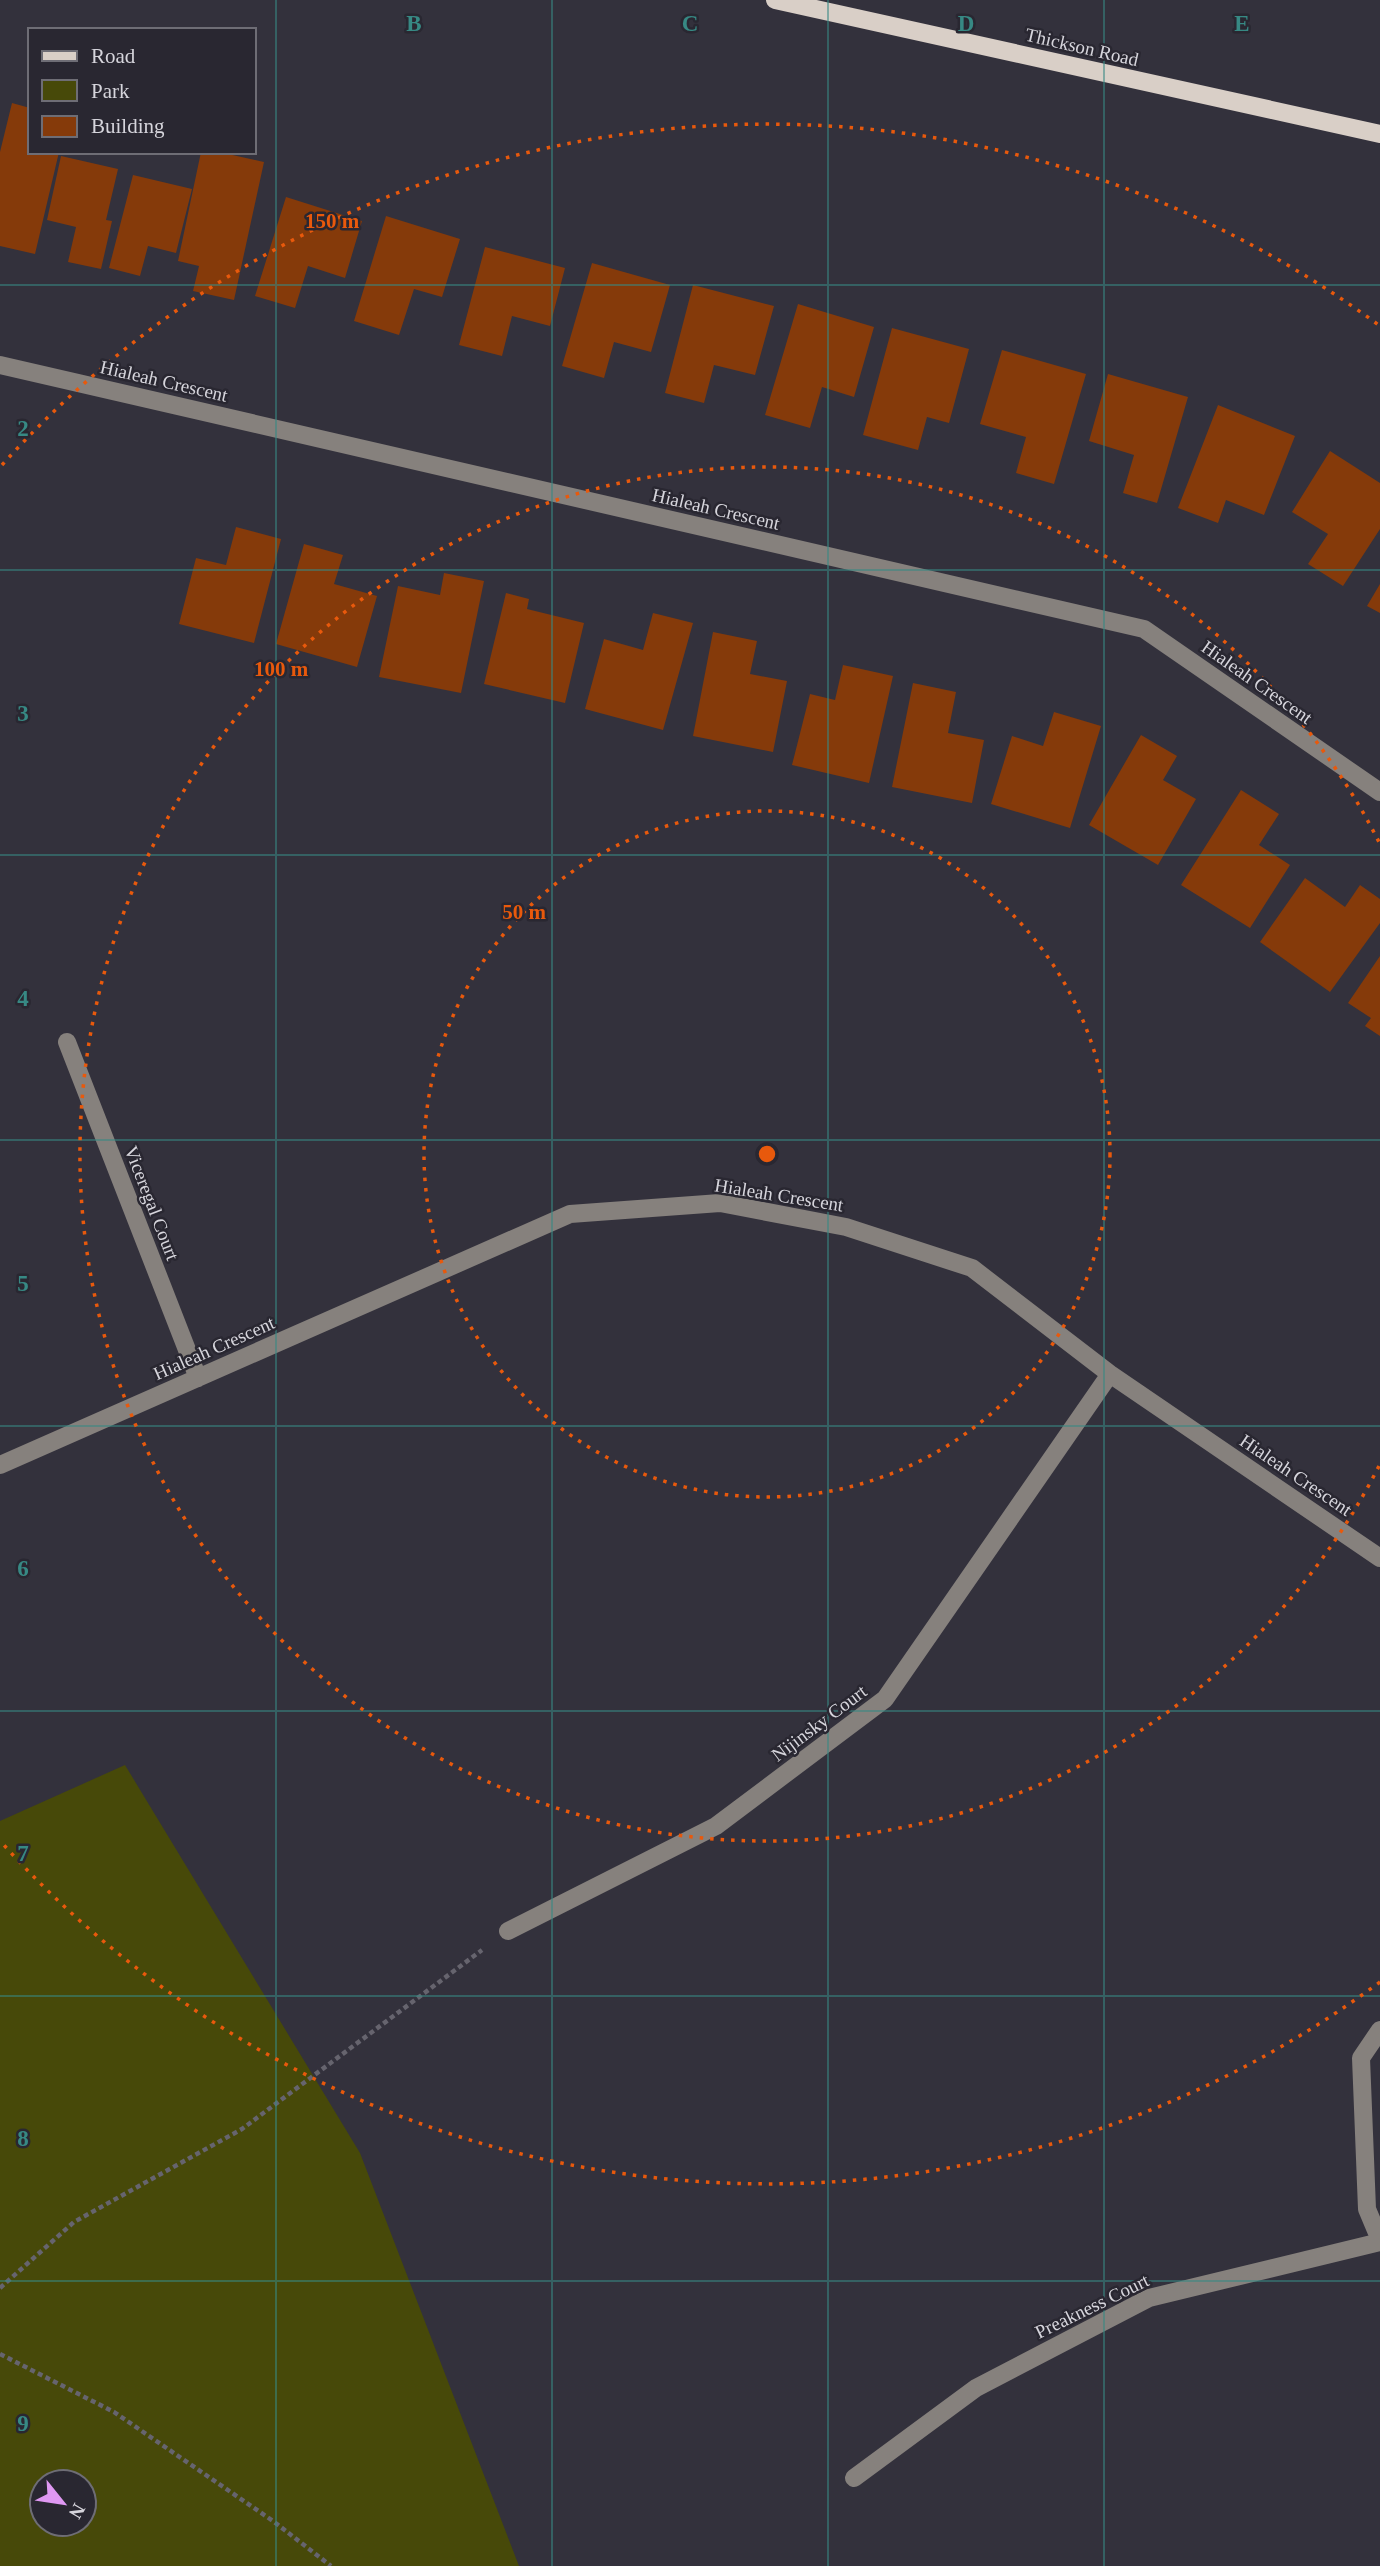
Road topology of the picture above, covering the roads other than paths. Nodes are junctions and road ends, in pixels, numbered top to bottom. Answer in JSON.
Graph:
{"nodes":[{"id":1,"x":775,"y":0,"type":"edge"},
{"id":2,"x":1380,"y":134,"type":"edge"},
{"id":3,"x":0,"y":365,"type":"edge"},
{"id":4,"x":1380,"y":792,"type":"edge"},
{"id":5,"x":67,"y":1042,"type":"dead end"},
{"id":6,"x":1110,"y":1374,"type":"junction"},
{"id":7,"x":198,"y":1378,"type":"junction"},
{"id":8,"x":0,"y":1465,"type":"edge"},
{"id":9,"x":1380,"y":1558,"type":"edge"},
{"id":10,"x":508,"y":1931,"type":"road end"},
{"id":11,"x":1380,"y":2030,"type":"edge"},
{"id":12,"x":1380,"y":2241,"type":"edge"},
{"id":13,"x":854,"y":2478,"type":"dead end"}],
"edges":[{"from":1,"to":2,"type":"main road","name":"Thickson Road"},
{"from":3,"to":4,"type":"street","name":"Hialeah Crescent"},
{"from":5,"to":7,"type":"street","name":"Viceregal Court"},
{"from":6,"to":7,"type":"street","name":"Hialeah Crescent"},
{"from":6,"to":9,"type":"street","name":"Hialeah Crescent"},
{"from":6,"to":10,"type":"street","name":"Nijinsky Court"},
{"from":7,"to":8,"type":"street","name":"Hialeah Crescent"},
{"from":11,"to":12,"type":"street"},
{"from":12,"to":13,"type":"street","name":"Preakness Court"}]}
